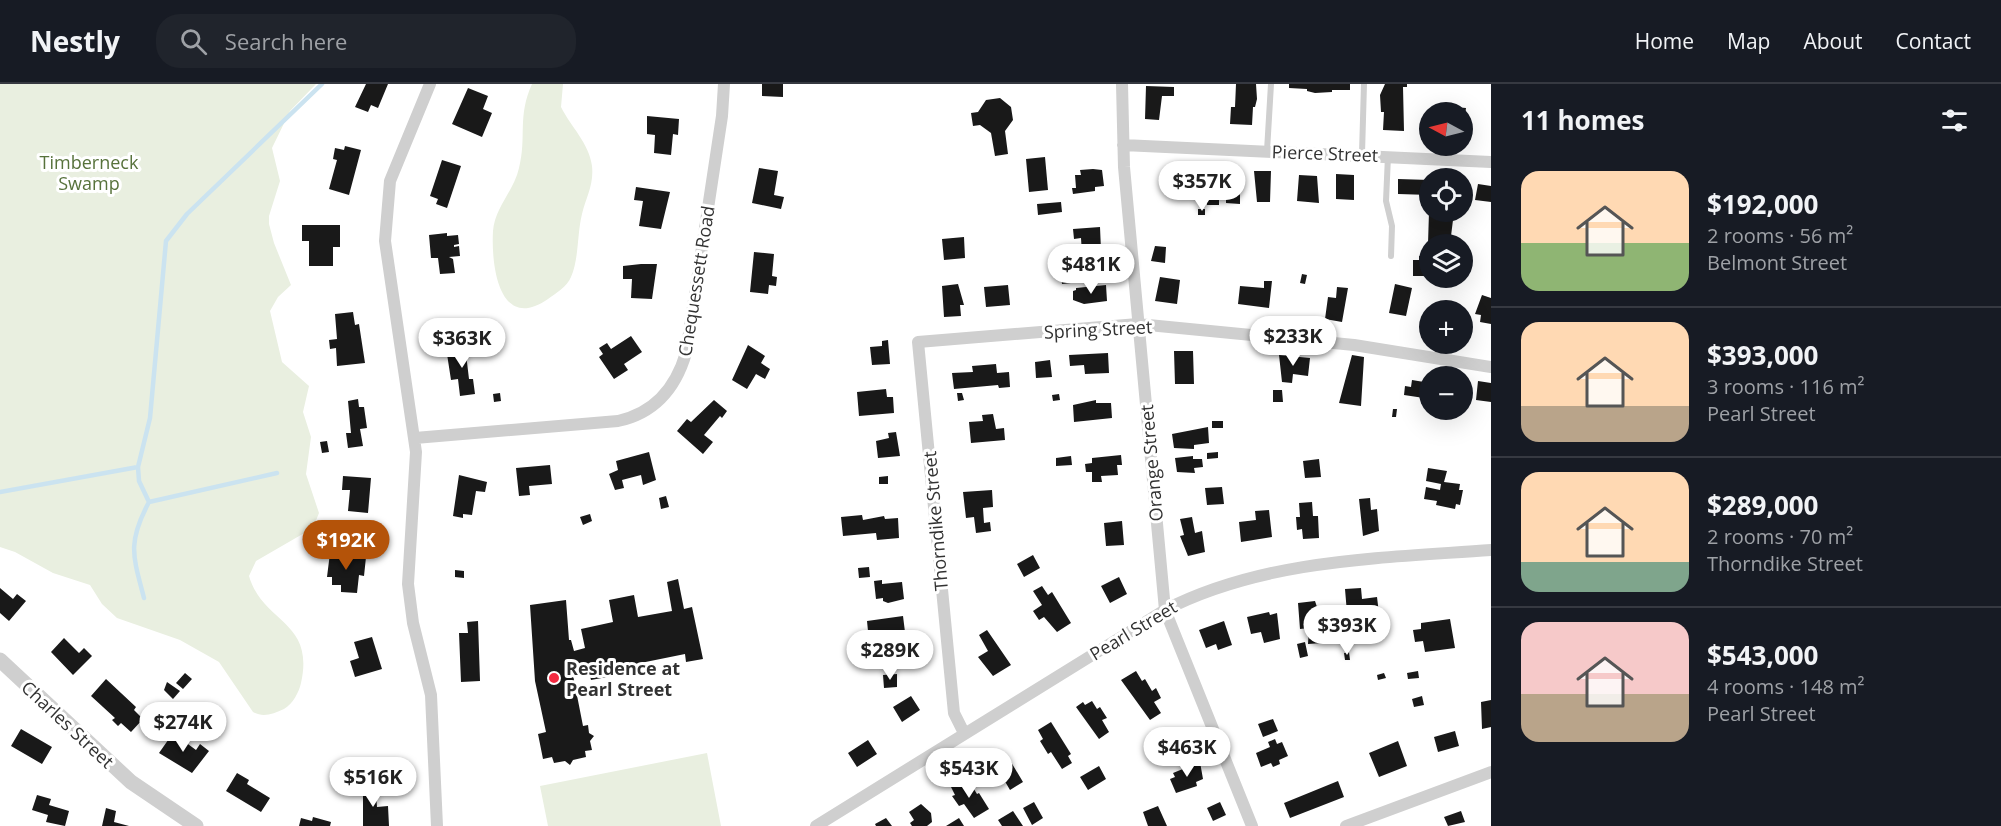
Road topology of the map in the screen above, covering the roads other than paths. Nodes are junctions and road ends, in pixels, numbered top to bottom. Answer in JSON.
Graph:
{"nodes":[{"id":1,"x":430,"y":84,"type":"edge"},
{"id":2,"x":724,"y":84,"type":"edge"},
{"id":3,"x":1122,"y":84,"type":"edge"},
{"id":4,"x":1271,"y":84,"type":"edge"},
{"id":5,"x":1364,"y":84,"type":"edge"},
{"id":6,"x":1123,"y":145,"type":"junction"},
{"id":7,"x":1267,"y":151,"type":"junction"},
{"id":8,"x":1362,"y":154,"type":"junction"},
{"id":9,"x":1388,"y":155,"type":"junction"},
{"id":10,"x":1491,"y":162,"type":"edge"},
{"id":11,"x":1391,"y":256,"type":"dead end"},
{"id":12,"x":1138,"y":324,"type":"junction"},
{"id":13,"x":918,"y":342,"type":"joint"},
{"id":14,"x":1491,"y":367,"type":"edge"},
{"id":15,"x":415,"y":438,"type":"junction"},
{"id":16,"x":1491,"y":550,"type":"edge"},
{"id":17,"x":1165,"y":610,"type":"junction"},
{"id":18,"x":0,"y":660,"type":"edge"},
{"id":19,"x":964,"y":734,"type":"junction"},
{"id":20,"x":1491,"y":772,"type":"edge"},
{"id":21,"x":196,"y":826,"type":"edge"},
{"id":22,"x":437,"y":826,"type":"edge"},
{"id":23,"x":816,"y":826,"type":"edge"},
{"id":24,"x":1252,"y":826,"type":"edge"},
{"id":25,"x":1346,"y":826,"type":"edge"}],
"edges":[{"from":1,"to":15,"type":"street"},
{"from":2,"to":15,"type":"street","name":"Chequessett Road"},
{"from":3,"to":6,"type":"street","name":"Orange Street"},
{"from":4,"to":7,"type":"lane"},
{"from":5,"to":8,"type":"lane"},
{"from":6,"to":7,"type":"street","name":"Pierce Street"},
{"from":6,"to":12,"type":"street","name":"Orange Street"},
{"from":7,"to":8,"type":"street","name":"Pierce Street"},
{"from":8,"to":9,"type":"street","name":"Pierce Street"},
{"from":9,"to":10,"type":"street","name":"Pierce Street"},
{"from":9,"to":11,"type":"lane"},
{"from":12,"to":13,"type":"street","name":"Spring Street"},
{"from":12,"to":14,"type":"street","name":"Spring Street"},
{"from":12,"to":17,"type":"street","name":"Orange Street"},
{"from":13,"to":19,"type":"street","name":"Thorndike Street"},
{"from":15,"to":22,"type":"street"},
{"from":16,"to":17,"type":"street","name":"Pearl Street"},
{"from":17,"to":19,"type":"street","name":"Pearl Street"},
{"from":17,"to":24,"type":"street","name":"Orange Street"},
{"from":18,"to":21,"type":"street","name":"Charles Street"},
{"from":19,"to":23,"type":"street","name":"Pearl Street"},
{"from":20,"to":25,"type":"street"}]}
